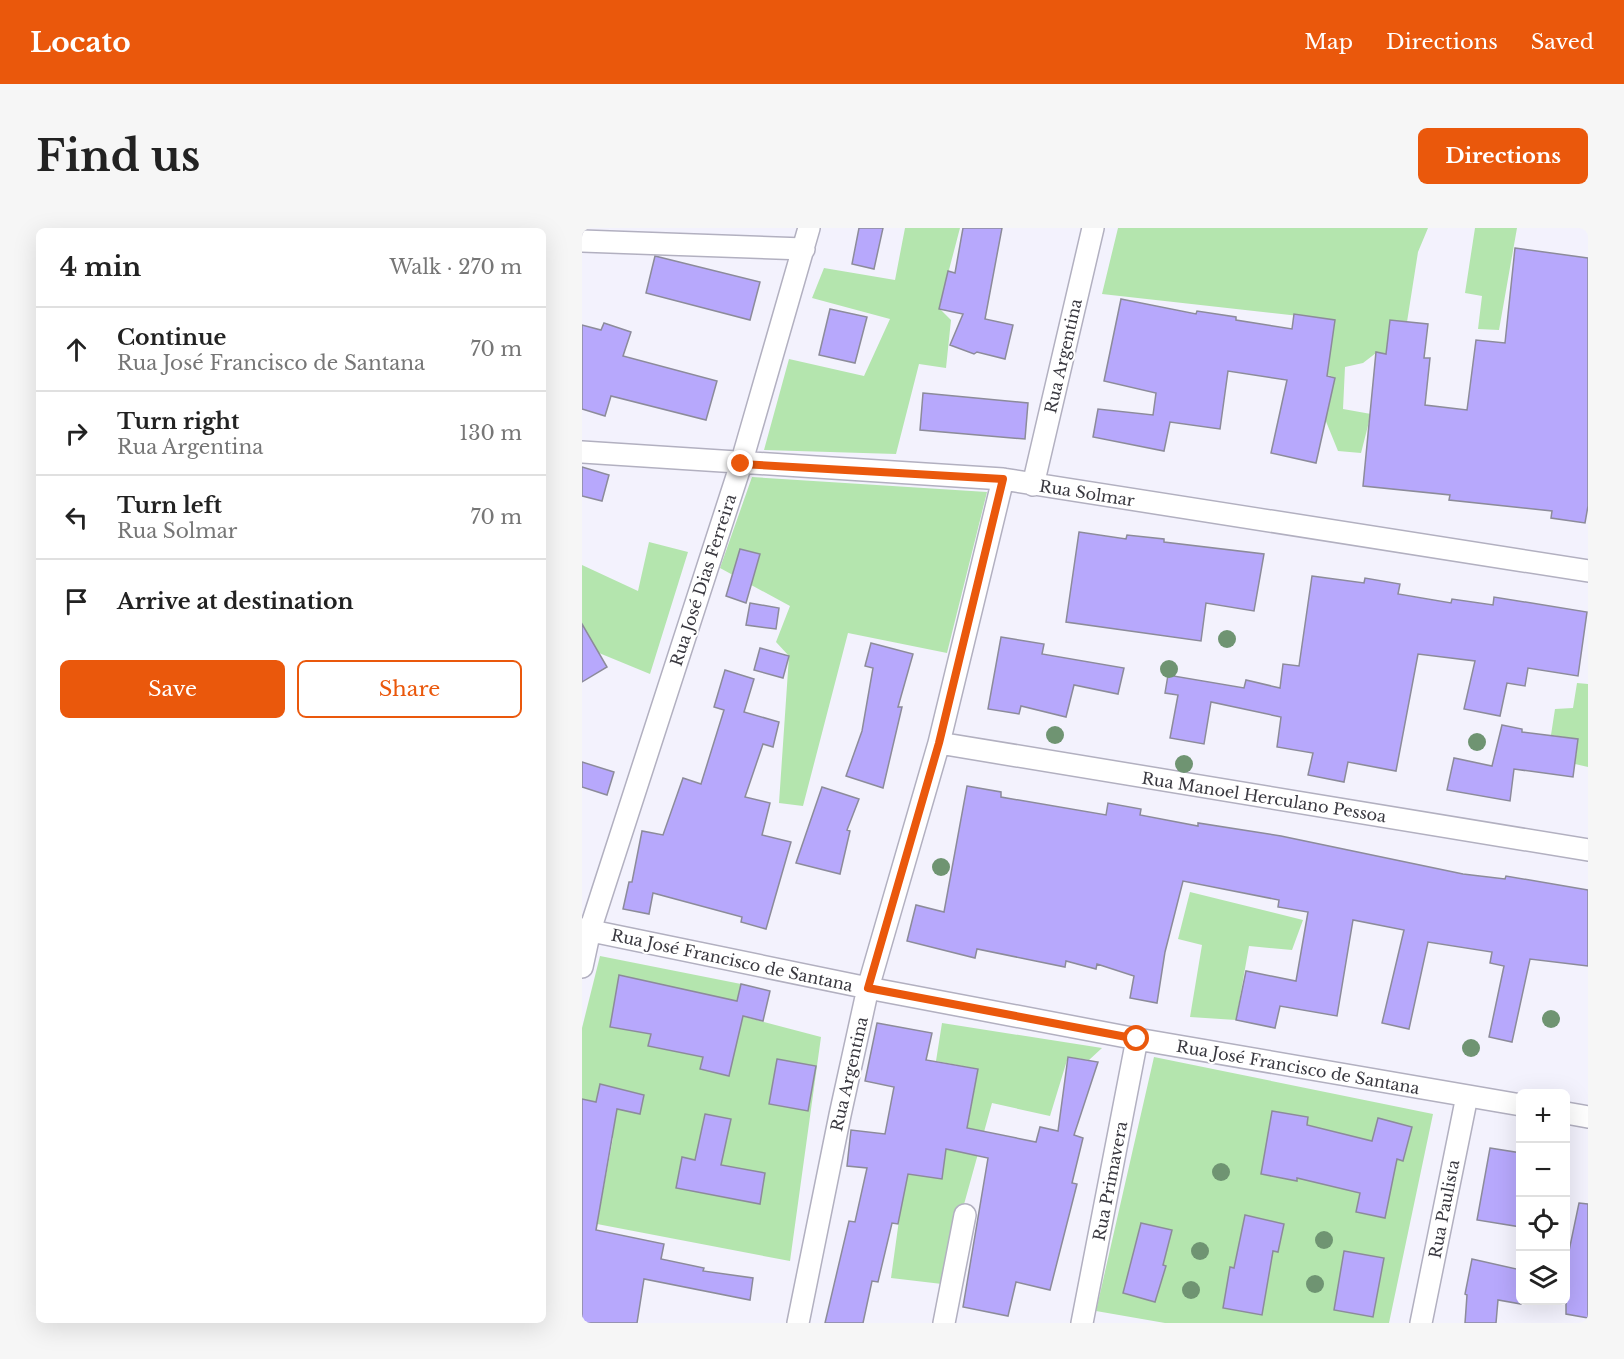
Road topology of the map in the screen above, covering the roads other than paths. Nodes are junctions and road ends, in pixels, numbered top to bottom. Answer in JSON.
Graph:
{"nodes":[{"id":1,"x":809,"y":228,"type":"edge"},
{"id":2,"x":1093,"y":228,"type":"edge"},
{"id":3,"x":582,"y":241,"type":"edge"},
{"id":4,"x":804,"y":249,"type":"junction"},
{"id":5,"x":582,"y":452,"type":"edge"},
{"id":6,"x":741,"y":464,"type":"junction"},
{"id":7,"x":1003,"y":479,"type":"junction"},
{"id":8,"x":1034,"y":485,"type":"junction"},
{"id":9,"x":1588,"y":571,"type":"edge"},
{"id":10,"x":939,"y":743,"type":"junction"},
{"id":11,"x":1588,"y":850,"type":"edge"},
{"id":12,"x":586,"y":929,"type":"edge"},
{"id":13,"x":582,"y":967,"type":"edge"},
{"id":14,"x":868,"y":988,"type":"junction"},
{"id":15,"x":1137,"y":1039,"type":"junction"},
{"id":16,"x":1467,"y":1096,"type":"junction"},
{"id":17,"x":1516,"y":1105,"type":"edge"},
{"id":18,"x":1570,"y":1114,"type":"edge"},
{"id":19,"x":1588,"y":1117,"type":"edge"},
{"id":20,"x":965,"y":1215,"type":"dead end"},
{"id":21,"x":798,"y":1323,"type":"edge"},
{"id":22,"x":944,"y":1323,"type":"edge"},
{"id":23,"x":1085,"y":1323,"type":"edge"},
{"id":24,"x":1421,"y":1323,"type":"edge"}],
"edges":[{"from":1,"to":4,"type":"street","name":"Rua José Dias Ferreira"},
{"from":2,"to":8,"type":"street","name":"Rua Argentina"},
{"from":3,"to":4,"type":"street"},
{"from":4,"to":6,"type":"street","name":"Rua José Dias Ferreira"},
{"from":5,"to":6,"type":"street","name":"Rua Solmar"},
{"from":6,"to":7,"type":"street","name":"Rua Solmar"},
{"from":6,"to":12,"type":"street","name":"Rua José Dias Ferreira"},
{"from":7,"to":8,"type":"street","name":"Rua Solmar"},
{"from":7,"to":10,"type":"street","name":"Rua Argentina"},
{"from":8,"to":9,"type":"street","name":"Rua Solmar"},
{"from":10,"to":11,"type":"street","name":"Rua Manoel Herculano Pessoa"},
{"from":10,"to":14,"type":"street","name":"Rua Argentina"},
{"from":12,"to":13,"type":"street","name":"Rua José Dias Ferreira"},
{"from":12,"to":14,"type":"street","name":"Rua José Francisco de Santana"},
{"from":14,"to":15,"type":"street","name":"Rua José Francisco de Santana"},
{"from":14,"to":21,"type":"street","name":"Rua Argentina"},
{"from":15,"to":16,"type":"street","name":"Rua José Francisco de Santana"},
{"from":15,"to":23,"type":"street","name":"Rua Primavera"},
{"from":16,"to":17,"type":"street","name":"Rua José Francisco de Santana"},
{"from":16,"to":24,"type":"street","name":"Rua Paulista"},
{"from":18,"to":19,"type":"street"},
{"from":20,"to":22,"type":"street"}]}
